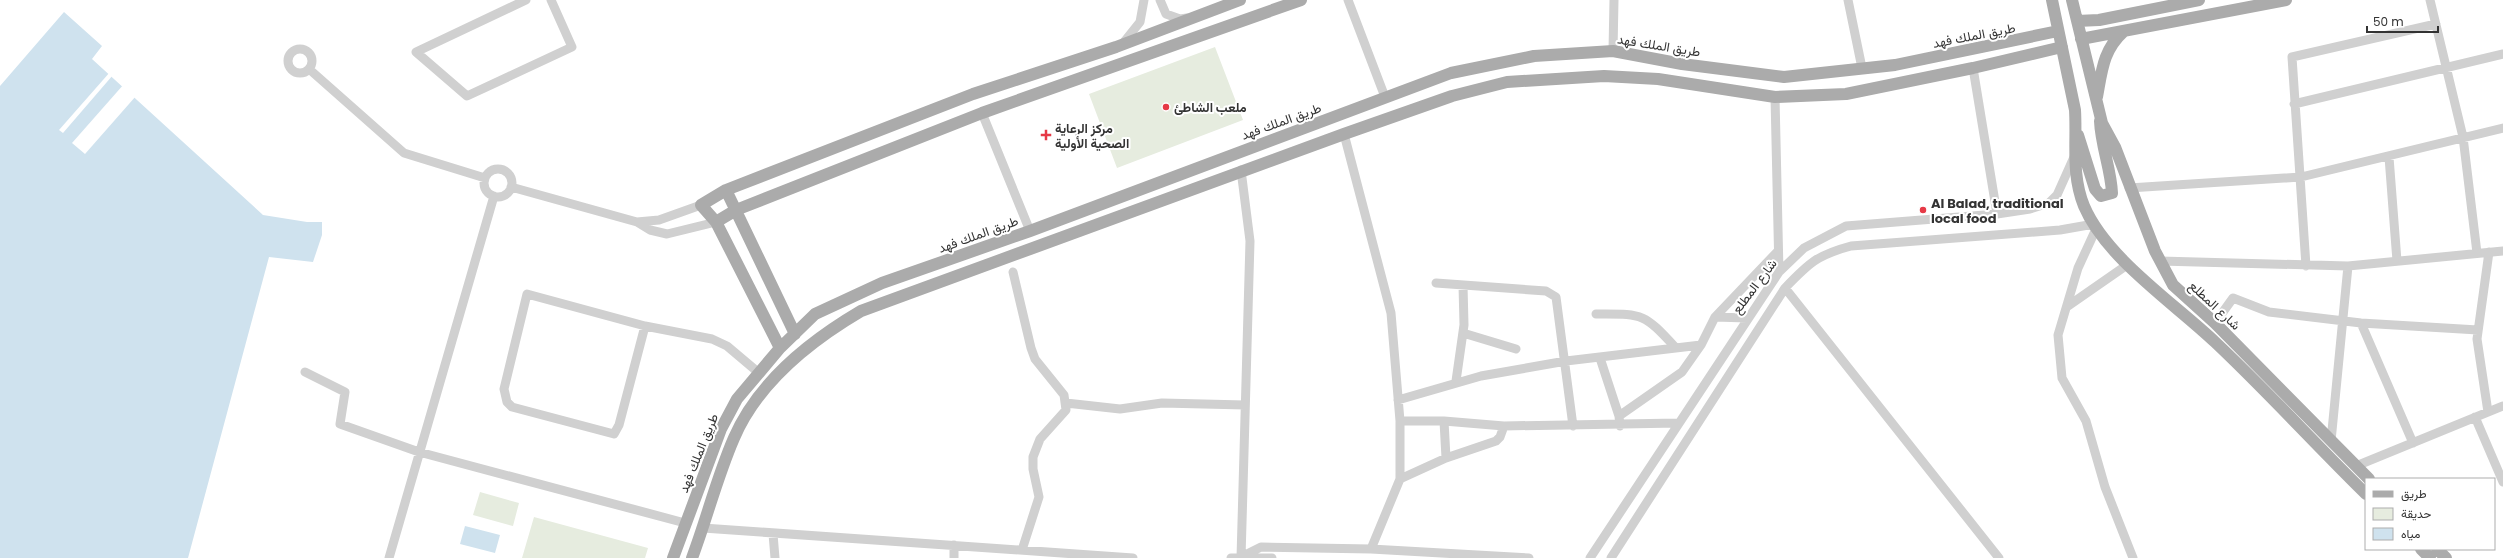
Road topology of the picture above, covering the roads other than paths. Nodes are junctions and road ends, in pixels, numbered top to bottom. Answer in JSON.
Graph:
{"nodes":[{"id":1,"x":526,"y":0,"type":"edge"},
{"id":2,"x":551,"y":0,"type":"edge"},
{"id":3,"x":1144,"y":0,"type":"edge"},
{"id":4,"x":1160,"y":0,"type":"edge"},
{"id":5,"x":1240,"y":0,"type":"edge"},
{"id":6,"x":1301,"y":0,"type":"edge"},
{"id":7,"x":1348,"y":0,"type":"edge"},
{"id":8,"x":1614,"y":0,"type":"edge"},
{"id":9,"x":1848,"y":0,"type":"edge"},
{"id":10,"x":2052,"y":0,"type":"edge"},
{"id":11,"x":2072,"y":0,"type":"edge"},
{"id":12,"x":2199,"y":0,"type":"edge"},
{"id":13,"x":2286,"y":0,"type":"edge"},
{"id":14,"x":2430,"y":0,"type":"edge"},
{"id":15,"x":1194,"y":17,"type":"junction"},
{"id":16,"x":2099,"y":20,"type":"junction"},
{"id":17,"x":2077,"y":21,"type":"junction"},
{"id":18,"x":2436,"y":24,"type":"junction"},
{"id":19,"x":2125,"y":30,"type":"junction"},
{"id":20,"x":2058,"y":31,"type":"junction"},
{"id":21,"x":2100,"y":36,"type":"junction"},
{"id":22,"x":2023,"y":39,"type":"junction"},
{"id":23,"x":2081,"y":39,"type":"junction"},
{"id":24,"x":2062,"y":46,"type":"junction"},
{"id":25,"x":1116,"y":47,"type":"junction"},
{"id":26,"x":1613,"y":51,"type":"junction"},
{"id":27,"x":2503,"y":54,"type":"edge"},
{"id":28,"x":2028,"y":55,"type":"junction"},
{"id":29,"x":2447,"y":67,"type":"junction"},
{"id":30,"x":1862,"y":68,"type":"junction"},
{"id":31,"x":1973,"y":68,"type":"junction"},
{"id":32,"x":309,"y":70,"type":"dead end"},
{"id":33,"x":1385,"y":97,"type":"junction"},
{"id":34,"x":1775,"y":97,"type":"junction"},
{"id":35,"x":2294,"y":104,"type":"junction"},
{"id":36,"x":2098,"y":110,"type":"junction"},
{"id":37,"x":982,"y":113,"type":"junction"},
{"id":38,"x":2076,"y":128,"type":"junction"},
{"id":39,"x":2503,"y":128,"type":"edge"},
{"id":40,"x":1344,"y":134,"type":"junction"},
{"id":41,"x":2463,"y":138,"type":"junction"},
{"id":42,"x":2074,"y":157,"type":"junction"},
{"id":43,"x":2389,"y":157,"type":"junction"},
{"id":44,"x":1242,"y":170,"type":"junction"},
{"id":45,"x":2301,"y":177,"type":"junction"},
{"id":46,"x":485,"y":178,"type":"junction"},
{"id":47,"x":1159,"y":181,"type":"junction"},
{"id":48,"x":511,"y":186,"type":"junction"},
{"id":49,"x":2129,"y":188,"type":"junction"},
{"id":50,"x":726,"y":190,"type":"junction"},
{"id":51,"x":494,"y":196,"type":"junction"},
{"id":52,"x":1166,"y":198,"type":"junction"},
{"id":53,"x":701,"y":205,"type":"junction"},
{"id":54,"x":736,"y":210,"type":"junction"},
{"id":55,"x":1997,"y":214,"type":"junction"},
{"id":56,"x":637,"y":222,"type":"junction"},
{"id":57,"x":716,"y":222,"type":"junction"},
{"id":58,"x":2095,"y":226,"type":"junction"},
{"id":59,"x":1030,"y":231,"type":"junction"},
{"id":60,"x":1778,"y":251,"type":"junction"},
{"id":61,"x":2503,"y":251,"type":"edge"},
{"id":62,"x":2489,"y":252,"type":"junction"},
{"id":63,"x":2477,"y":253,"type":"junction"},
{"id":64,"x":2160,"y":261,"type":"junction"},
{"id":65,"x":2397,"y":261,"type":"junction"},
{"id":66,"x":2128,"y":265,"type":"junction"},
{"id":67,"x":2306,"y":266,"type":"junction"},
{"id":68,"x":2348,"y":266,"type":"junction"},
{"id":69,"x":1013,"y":272,"type":"dead end"},
{"id":70,"x":1779,"y":272,"type":"junction"},
{"id":71,"x":1436,"y":283,"type":"dead end"},
{"id":72,"x":1463,"y":285,"type":"junction"},
{"id":73,"x":1785,"y":288,"type":"junction"},
{"id":74,"x":2068,"y":306,"type":"junction"},
{"id":75,"x":1596,"y":314,"type":"dead end"},
{"id":76,"x":1715,"y":317,"type":"junction"},
{"id":77,"x":1747,"y":318,"type":"junction"},
{"id":78,"x":2344,"y":321,"type":"junction"},
{"id":79,"x":2215,"y":323,"type":"junction"},
{"id":80,"x":2361,"y":324,"type":"junction"},
{"id":81,"x":645,"y":326,"type":"junction"},
{"id":82,"x":2478,"y":330,"type":"junction"},
{"id":83,"x":1464,"y":333,"type":"junction"},
{"id":84,"x":795,"y":334,"type":"junction"},
{"id":85,"x":1701,"y":345,"type":"junction"},
{"id":86,"x":1675,"y":347,"type":"junction"},
{"id":87,"x":780,"y":348,"type":"junction"},
{"id":88,"x":1516,"y":349,"type":"dead end"},
{"id":89,"x":1600,"y":358,"type":"junction"},
{"id":90,"x":1566,"y":361,"type":"junction"},
{"id":91,"x":305,"y":372,"type":"dead end"},
{"id":92,"x":759,"y":373,"type":"junction"},
{"id":93,"x":1456,"y":381,"type":"junction"},
{"id":94,"x":1398,"y":400,"type":"junction"},
{"id":95,"x":1066,"y":403,"type":"junction"},
{"id":96,"x":1245,"y":405,"type":"junction"},
{"id":97,"x":2503,"y":406,"type":"edge"},
{"id":98,"x":2488,"y":412,"type":"junction"},
{"id":99,"x":2475,"y":417,"type":"junction"},
{"id":100,"x":1400,"y":421,"type":"junction"},
{"id":101,"x":1444,"y":421,"type":"junction"},
{"id":102,"x":1619,"y":421,"type":"junction"},
{"id":103,"x":1678,"y":423,"type":"junction"},
{"id":104,"x":1504,"y":426,"type":"junction"},
{"id":105,"x":1573,"y":426,"type":"junction"},
{"id":106,"x":2331,"y":441,"type":"junction"},
{"id":107,"x":2413,"y":443,"type":"junction"},
{"id":108,"x":419,"y":452,"type":"junction"},
{"id":109,"x":1446,"y":458,"type":"junction"},
{"id":110,"x":2356,"y":466,"type":"junction"},
{"id":111,"x":2367,"y":478,"type":"edge"},
{"id":112,"x":1400,"y":479,"type":"junction"},
{"id":113,"x":2503,"y":482,"type":"edge"},
{"id":114,"x":2365,"y":493,"type":"edge"},
{"id":115,"x":685,"y":523,"type":"junction"},
{"id":116,"x":703,"y":528,"type":"junction"},
{"id":117,"x":773,"y":534,"type":"junction"},
{"id":118,"x":954,"y":545,"type":"junction"},
{"id":119,"x":1371,"y":549,"type":"junction"},
{"id":120,"x":1022,"y":550,"type":"junction"},
{"id":121,"x":2422,"y":550,"type":"edge"},
{"id":122,"x":2438,"y":550,"type":"edge"},
{"id":123,"x":389,"y":558,"type":"edge"},
{"id":124,"x":672,"y":558,"type":"edge"},
{"id":125,"x":692,"y":558,"type":"edge"},
{"id":126,"x":775,"y":558,"type":"edge"},
{"id":127,"x":954,"y":558,"type":"edge"},
{"id":128,"x":1133,"y":558,"type":"edge"},
{"id":129,"x":1231,"y":558,"type":"edge"},
{"id":130,"x":1241,"y":558,"type":"edge"},
{"id":131,"x":1272,"y":558,"type":"edge"},
{"id":132,"x":1529,"y":558,"type":"edge"},
{"id":133,"x":1590,"y":558,"type":"edge"},
{"id":134,"x":1611,"y":558,"type":"edge"},
{"id":135,"x":1999,"y":558,"type":"edge"},
{"id":136,"x":2133,"y":558,"type":"edge"},
{"id":137,"x":2430,"y":558,"type":"edge"},
{"id":138,"x":2446,"y":558,"type":"edge"}],
"edges":[{"from":1,"to":2,"type":"street"},
{"from":3,"to":25,"type":"street"},
{"from":4,"to":15,"type":"street"},
{"from":5,"to":15,"type":"main road"},
{"from":6,"to":37,"type":"main road"},
{"from":7,"to":33,"type":"street"},
{"from":8,"to":26,"type":"street"},
{"from":9,"to":30,"type":"street"},
{"from":10,"to":20,"type":"main road"},
{"from":11,"to":17,"type":"main road"},
{"from":12,"to":16,"type":"main road"},
{"from":13,"to":19,"type":"main road"},
{"from":14,"to":18,"type":"street"},
{"from":15,"to":25,"type":"main road"},
{"from":16,"to":17,"type":"main road"},
{"from":16,"to":21,"type":"main road"},
{"from":17,"to":23,"type":"main road"},
{"from":18,"to":29,"type":"street"},
{"from":18,"to":35,"type":"street"},
{"from":19,"to":21,"type":"main road"},
{"from":19,"to":36,"type":"main road"},
{"from":20,"to":22,"type":"main road","name":"طريق الملك فهد"},
{"from":20,"to":24,"type":"main road"},
{"from":21,"to":23,"type":"main road"},
{"from":22,"to":28,"type":"main road"},
{"from":22,"to":30,"type":"main road","name":"طريق الملك فهد"},
{"from":23,"to":36,"type":"main road"},
{"from":24,"to":28,"type":"main road"},
{"from":24,"to":38,"type":"main road"},
{"from":25,"to":50,"type":"main road"},
{"from":26,"to":30,"type":"main road","name":"طريق الملك فهد"},
{"from":26,"to":33,"type":"main road","name":"طريق الملك فهد"},
{"from":27,"to":29,"type":"street"},
{"from":28,"to":31,"type":"main road"},
{"from":29,"to":35,"type":"street"},
{"from":29,"to":41,"type":"street"},
{"from":31,"to":34,"type":"main road"},
{"from":31,"to":55,"type":"street"},
{"from":32,"to":46,"type":"street"},
{"from":33,"to":47,"type":"main road","name":"طريق الملك فهد"},
{"from":34,"to":40,"type":"main road"},
{"from":34,"to":60,"type":"street"},
{"from":35,"to":45,"type":"street"},
{"from":36,"to":38,"type":"main road"},
{"from":36,"to":49,"type":"main road","name":"شارع المطلع"},
{"from":37,"to":54,"type":"main road"},
{"from":37,"to":59,"type":"street"},
{"from":38,"to":42,"type":"main road","name":"شارع المطلع"},
{"from":39,"to":41,"type":"street"},
{"from":40,"to":44,"type":"main road"},
{"from":40,"to":94,"type":"street"},
{"from":41,"to":43,"type":"street"},
{"from":41,"to":63,"type":"street"},
{"from":42,"to":55,"type":"street","name":"شارع المطلع"},
{"from":42,"to":58,"type":"main road","name":"شارع المطلع"},
{"from":43,"to":45,"type":"street"},
{"from":43,"to":65,"type":"street"},
{"from":44,"to":52,"type":"main road"},
{"from":44,"to":96,"type":"street"},
{"from":45,"to":49,"type":"street"},
{"from":45,"to":67,"type":"street"},
{"from":46,"to":48,"type":"street"},
{"from":46,"to":51,"type":"street"},
{"from":47,"to":52,"type":"main road"},
{"from":47,"to":59,"type":"main road","name":"طريق الملك فهد"},
{"from":48,"to":51,"type":"street"},
{"from":48,"to":56,"type":"street"},
{"from":49,"to":64,"type":"main road","name":"شارع المطلع"},
{"from":50,"to":53,"type":"main road"},
{"from":50,"to":54,"type":"main road"},
{"from":51,"to":108,"type":"street"},
{"from":52,"to":116,"type":"main road"},
{"from":53,"to":56,"type":"street"},
{"from":53,"to":57,"type":"main road"},
{"from":54,"to":57,"type":"main road"},
{"from":54,"to":84,"type":"main road"},
{"from":55,"to":70,"type":"street","name":"شارع المطلع"},
{"from":56,"to":57,"type":"street"},
{"from":57,"to":87,"type":"main road"},
{"from":58,"to":66,"type":"main road","name":"شارع المطلع"},
{"from":58,"to":73,"type":"street","name":"شارع المطلع"},
{"from":58,"to":74,"type":"street"},
{"from":59,"to":84,"type":"main road","name":"طريق الملك فهد"},
{"from":60,"to":70,"type":"street"},
{"from":60,"to":76,"type":"street"},
{"from":61,"to":62,"type":"street"},
{"from":62,"to":63,"type":"street"},
{"from":62,"to":82,"type":"street"},
{"from":63,"to":65,"type":"street"},
{"from":64,"to":67,"type":"street"},
{"from":64,"to":79,"type":"main road","name":"شارع المطلع"},
{"from":65,"to":68,"type":"street"},
{"from":66,"to":74,"type":"street"},
{"from":66,"to":114,"type":"main road","name":"شارع المطلع"},
{"from":67,"to":68,"type":"street"},
{"from":68,"to":78,"type":"street"},
{"from":69,"to":95,"type":"street"},
{"from":70,"to":77,"type":"street","name":"شارع المطلع"},
{"from":71,"to":72,"type":"street"},
{"from":72,"to":83,"type":"street"},
{"from":72,"to":90,"type":"street"},
{"from":73,"to":134,"type":"street","name":"شارع المطلع"},
{"from":73,"to":135,"type":"street"},
{"from":74,"to":136,"type":"street"},
{"from":75,"to":86,"type":"street"},
{"from":76,"to":77,"type":"street"},
{"from":76,"to":85,"type":"street"},
{"from":77,"to":103,"type":"street","name":"شارع المطلع"},
{"from":78,"to":79,"type":"street"},
{"from":78,"to":80,"type":"street"},
{"from":78,"to":106,"type":"street"},
{"from":79,"to":106,"type":"main road","name":"شارع المطلع"},
{"from":80,"to":82,"type":"street"},
{"from":80,"to":107,"type":"street"},
{"from":81,"to":81,"type":"street"},
{"from":81,"to":92,"type":"street"},
{"from":82,"to":98,"type":"street"},
{"from":83,"to":88,"type":"street"},
{"from":83,"to":93,"type":"street"},
{"from":84,"to":87,"type":"main road","name":"طريق الملك فهد"},
{"from":85,"to":86,"type":"street"},
{"from":85,"to":102,"type":"street"},
{"from":86,"to":89,"type":"street"},
{"from":87,"to":92,"type":"main road","name":"طريق الملك فهد"},
{"from":89,"to":90,"type":"street"},
{"from":89,"to":102,"type":"street"},
{"from":90,"to":93,"type":"street"},
{"from":90,"to":105,"type":"street"},
{"from":91,"to":108,"type":"street"},
{"from":92,"to":115,"type":"main road","name":"طريق الملك فهد"},
{"from":93,"to":94,"type":"street"},
{"from":94,"to":100,"type":"street"},
{"from":95,"to":96,"type":"street"},
{"from":95,"to":120,"type":"street"},
{"from":96,"to":130,"type":"street"},
{"from":97,"to":98,"type":"street"},
{"from":98,"to":99,"type":"street"},
{"from":99,"to":107,"type":"street"},
{"from":99,"to":113,"type":"street"},
{"from":100,"to":101,"type":"street"},
{"from":100,"to":112,"type":"street"},
{"from":101,"to":104,"type":"street"},
{"from":101,"to":109,"type":"street"},
{"from":102,"to":103,"type":"street"},
{"from":102,"to":105,"type":"street"},
{"from":103,"to":133,"type":"street","name":"شارع المطلع"},
{"from":104,"to":105,"type":"street"},
{"from":104,"to":109,"type":"street"},
{"from":106,"to":110,"type":"main road","name":"شارع المطلع"},
{"from":107,"to":110,"type":"street"},
{"from":108,"to":115,"type":"street"},
{"from":108,"to":123,"type":"street"},
{"from":109,"to":112,"type":"street"},
{"from":110,"to":111,"type":"main road","name":"شارع المطلع"},
{"from":112,"to":119,"type":"street"},
{"from":115,"to":124,"type":"main road","name":"طريق الملك فهد"},
{"from":116,"to":117,"type":"street"},
{"from":116,"to":125,"type":"main road"},
{"from":117,"to":118,"type":"street"},
{"from":117,"to":126,"type":"street"},
{"from":118,"to":120,"type":"street"},
{"from":118,"to":127,"type":"street"},
{"from":119,"to":130,"type":"street"},
{"from":119,"to":132,"type":"street"},
{"from":120,"to":128,"type":"street"},
{"from":121,"to":137,"type":"main road"},
{"from":122,"to":138,"type":"main road"},
{"from":129,"to":130,"type":"street"},
{"from":130,"to":131,"type":"street"}]}
